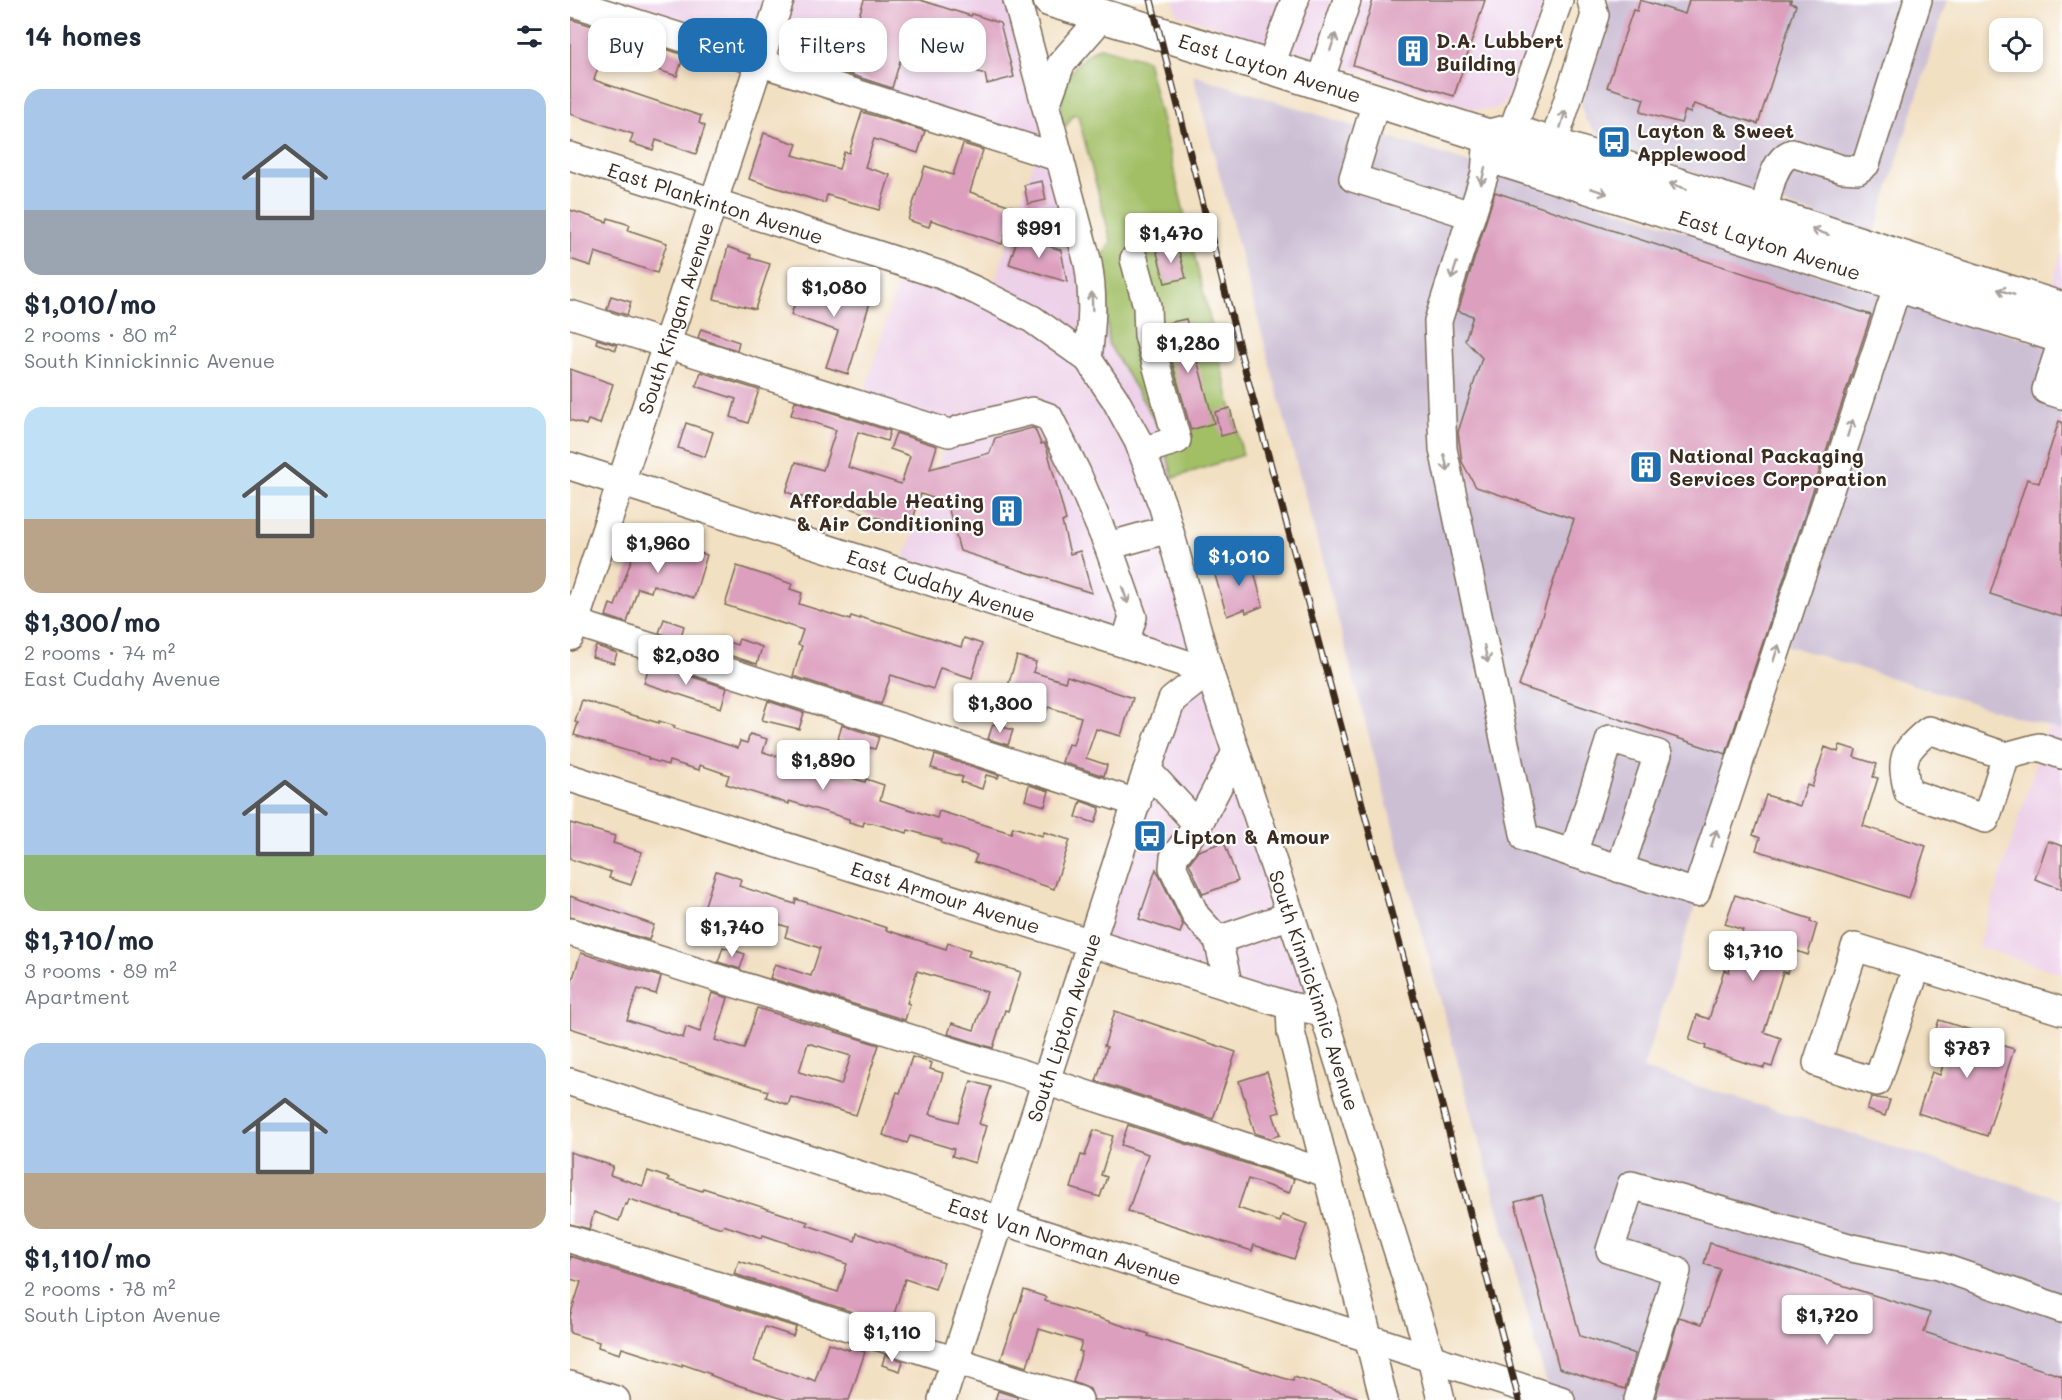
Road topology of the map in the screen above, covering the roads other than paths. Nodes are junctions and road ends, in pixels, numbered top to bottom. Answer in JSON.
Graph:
{"nodes":[{"id":1,"x":780,"y":0,"type":"edge"},
{"id":2,"x":1017,"y":0,"type":"edge"},
{"id":3,"x":1050,"y":0,"type":"edge"},
{"id":4,"x":1295,"y":0,"type":"edge"},
{"id":5,"x":1347,"y":0,"type":"edge"},
{"id":6,"x":1559,"y":0,"type":"edge"},
{"id":7,"x":1591,"y":0,"type":"edge"},
{"id":8,"x":1918,"y":0,"type":"edge"},
{"id":9,"x":570,"y":2,"type":"edge"},
{"id":10,"x":1103,"y":16,"type":"junction"},
{"id":11,"x":678,"y":36,"type":"edge"},
{"id":12,"x":767,"y":40,"type":"edge"},
{"id":13,"x":767,"y":64,"type":"edge"},
{"id":14,"x":1270,"y":67,"type":"junction"},
{"id":15,"x":757,"y":72,"type":"edge"},
{"id":16,"x":1319,"y":84,"type":"junction"},
{"id":17,"x":1376,"y":102,"type":"junction"},
{"id":18,"x":1046,"y":105,"type":"junction"},
{"id":19,"x":1501,"y":142,"type":"junction"},
{"id":20,"x":570,"y":156,"type":"edge"},
{"id":21,"x":1060,"y":158,"type":"junction"},
{"id":22,"x":1549,"y":160,"type":"junction"},
{"id":23,"x":713,"y":202,"type":"junction"},
{"id":24,"x":1763,"y":214,"type":"junction"},
{"id":25,"x":1472,"y":215,"type":"junction"},
{"id":26,"x":1134,"y":259,"type":"dead end"},
{"id":27,"x":1902,"y":273,"type":"junction"},
{"id":28,"x":2062,"y":309,"type":"edge"},
{"id":29,"x":570,"y":314,"type":"edge"},
{"id":30,"x":2062,"y":339,"type":"edge"},
{"id":31,"x":667,"y":345,"type":"junction"},
{"id":32,"x":1088,"y":359,"type":"junction"},
{"id":33,"x":2062,"y":395,"type":"edge"},
{"id":34,"x":1142,"y":451,"type":"junction"},
{"id":35,"x":570,"y":466,"type":"edge"},
{"id":36,"x":622,"y":483,"type":"junction"},
{"id":37,"x":1169,"y":529,"type":"junction"},
{"id":38,"x":1108,"y":546,"type":"junction"},
{"id":39,"x":572,"y":627,"type":"edge"},
{"id":40,"x":1125,"y":643,"type":"junction"},
{"id":41,"x":1209,"y":671,"type":"junction"},
{"id":42,"x":1236,"y":752,"type":"junction"},
{"id":43,"x":2062,"y":754,"type":"edge"},
{"id":44,"x":2006,"y":756,"type":"dead end"},
{"id":45,"x":1147,"y":770,"type":"junction"},
{"id":46,"x":570,"y":778,"type":"edge"},
{"id":47,"x":1137,"y":802,"type":"junction"},
{"id":48,"x":1198,"y":825,"type":"junction"},
{"id":49,"x":1573,"y":854,"type":"junction"},
{"id":50,"x":1620,"y":869,"type":"junction"},
{"id":51,"x":1291,"y":915,"type":"junction"},
{"id":52,"x":570,"y":932,"type":"edge"},
{"id":53,"x":1218,"y":940,"type":"junction"},
{"id":54,"x":1092,"y":943,"type":"junction"},
{"id":55,"x":1917,"y":966,"type":"junction"},
{"id":56,"x":1229,"y":987,"type":"junction"},
{"id":57,"x":1290,"y":1006,"type":"junction"},
{"id":58,"x":2062,"y":1011,"type":"edge"},
{"id":59,"x":1323,"y":1012,"type":"junction"},
{"id":60,"x":570,"y":1082,"type":"edge"},
{"id":61,"x":1047,"y":1082,"type":"junction"},
{"id":62,"x":1326,"y":1173,"type":"junction"},
{"id":63,"x":1002,"y":1221,"type":"junction"},
{"id":64,"x":570,"y":1239,"type":"edge"},
{"id":65,"x":2062,"y":1309,"type":"edge"},
{"id":66,"x":1367,"y":1338,"type":"junction"},
{"id":67,"x":1431,"y":1358,"type":"junction"},
{"id":68,"x":955,"y":1360,"type":"junction"},
{"id":69,"x":570,"y":1385,"type":"edge"},
{"id":70,"x":616,"y":1400,"type":"edge"},
{"id":71,"x":942,"y":1400,"type":"edge"},
{"id":72,"x":1079,"y":1400,"type":"edge"},
{"id":73,"x":1384,"y":1400,"type":"edge"},
{"id":74,"x":1442,"y":1400,"type":"edge"},
{"id":75,"x":1561,"y":1400,"type":"edge"},
{"id":76,"x":1638,"y":1400,"type":"edge"}],
"edges":[{"from":1,"to":12,"type":"street","name":"South Kingan Avenue"},
{"from":2,"to":18,"type":"street"},
{"from":3,"to":10,"type":"main road","name":"East Layton Avenue"},
{"from":4,"to":14,"type":"street"},
{"from":16,"to":5,"type":"street","one_way":true},
{"from":6,"to":19,"type":"street"},
{"from":22,"to":7,"type":"street","one_way":true},
{"from":8,"to":24,"type":"street"},
{"from":9,"to":11,"type":"street"},
{"from":10,"to":14,"type":"main road","name":"East Layton Avenue"},
{"from":10,"to":18,"type":"street"},
{"from":13,"to":21,"type":"street"},
{"from":14,"to":16,"type":"main road","name":"East Layton Avenue"},
{"from":15,"to":23,"type":"street","name":"South Kingan Avenue"},
{"from":16,"to":17,"type":"main road","name":"East Layton Avenue"},
{"from":17,"to":19,"type":"main road","name":"East Layton Avenue"},
{"from":17,"to":25,"type":"street"},
{"from":18,"to":21,"type":"street"},
{"from":19,"to":22,"type":"main road","name":"East Layton Avenue"},
{"from":19,"to":25,"type":"street","one_way":true},
{"from":20,"to":23,"type":"street","name":"East Plankinton Avenue"},
{"from":32,"to":21,"type":"street","one_way":true},
{"from":24,"to":22,"type":"main road","name":"East Layton Avenue","one_way":true},
{"from":22,"to":27,"type":"main road","name":"East Layton Avenue","one_way":true},
{"from":23,"to":31,"type":"street","name":"South Kingan Avenue"},
{"from":23,"to":32,"type":"street","name":"East Plankinton Avenue"},
{"from":27,"to":24,"type":"main road","name":"East Layton Avenue","one_way":true},
{"from":25,"to":49,"type":"street","one_way":true},
{"from":26,"to":34,"type":"street"},
{"from":28,"to":27,"type":"main road","name":"East Layton Avenue","one_way":true},
{"from":27,"to":30,"type":"main road","name":"East Layton Avenue"},
{"from":50,"to":27,"type":"street","one_way":true},
{"from":29,"to":31,"type":"street"},
{"from":30,"to":33,"type":"street"},
{"from":31,"to":36,"type":"street","name":"South Kingan Avenue"},
{"from":31,"to":38,"type":"street"},
{"from":32,"to":34,"type":"street","name":"South Kinnickinnic Avenue"},
{"from":34,"to":37,"type":"street","name":"South Kinnickinnic Avenue"},
{"from":35,"to":36,"type":"street","name":"East Cudahy Avenue"},
{"from":36,"to":39,"type":"street","name":"South Kingan Avenue"},
{"from":36,"to":40,"type":"street","name":"East Cudahy Avenue"},
{"from":37,"to":38,"type":"street"},
{"from":37,"to":41,"type":"street","name":"South Kinnickinnic Avenue"},
{"from":38,"to":40,"type":"street","one_way":true},
{"from":39,"to":47,"type":"street"},
{"from":40,"to":41,"type":"street","name":"East Cudahy Avenue"},
{"from":41,"to":42,"type":"street","name":"South Kinnickinnic Avenue"},
{"from":41,"to":45,"type":"street","name":"South Lipton Avenue"},
{"from":42,"to":48,"type":"street"},
{"from":42,"to":51,"type":"street","name":"South Kinnickinnic Avenue"},
{"from":43,"to":44,"type":"street"},
{"from":45,"to":47,"type":"street","name":"South Lipton Avenue"},
{"from":45,"to":48,"type":"street"},
{"from":46,"to":54,"type":"street","name":"East Armour Avenue"},
{"from":47,"to":54,"type":"street","name":"South Lipton Avenue"},
{"from":48,"to":53,"type":"street"},
{"from":49,"to":50,"type":"street"},
{"from":49,"to":50,"type":"street"},
{"from":51,"to":53,"type":"street"},
{"from":51,"to":59,"type":"street","name":"South Kinnickinnic Avenue"},
{"from":52,"to":61,"type":"street"},
{"from":53,"to":56,"type":"street"},
{"from":54,"to":56,"type":"street","name":"East Armour Avenue"},
{"from":54,"to":61,"type":"street","name":"South Lipton Avenue"},
{"from":55,"to":55,"type":"street"},
{"from":55,"to":58,"type":"street"},
{"from":56,"to":57,"type":"street","name":"East Armour Avenue"},
{"from":57,"to":59,"type":"street","name":"East Armour Avenue"},
{"from":57,"to":62,"type":"street","name":"South Kinnickinnic Avenue"},
{"from":59,"to":67,"type":"street","name":"South Kinnickinnic Avenue"},
{"from":60,"to":63,"type":"street","name":"East Van Norman Avenue"},
{"from":61,"to":62,"type":"street"},
{"from":61,"to":63,"type":"street","name":"South Lipton Avenue"},
{"from":62,"to":66,"type":"street","name":"South Kinnickinnic Avenue"},
{"from":63,"to":66,"type":"street","name":"East Van Norman Avenue"},
{"from":63,"to":68,"type":"street","name":"South Lipton Avenue"},
{"from":64,"to":68,"type":"street"},
{"from":65,"to":76,"type":"street"},
{"from":66,"to":67,"type":"street","name":"East Van Norman Avenue"},
{"from":66,"to":73,"type":"street","name":"South Kinnickinnic Avenue"},
{"from":67,"to":74,"type":"street","name":"South Kinnickinnic Avenue"},
{"from":67,"to":75,"type":"street","name":"East Van Norman Avenue"},
{"from":68,"to":71,"type":"street","name":"South Lipton Avenue"},
{"from":68,"to":72,"type":"street"},
{"from":69,"to":70,"type":"street"}]}
